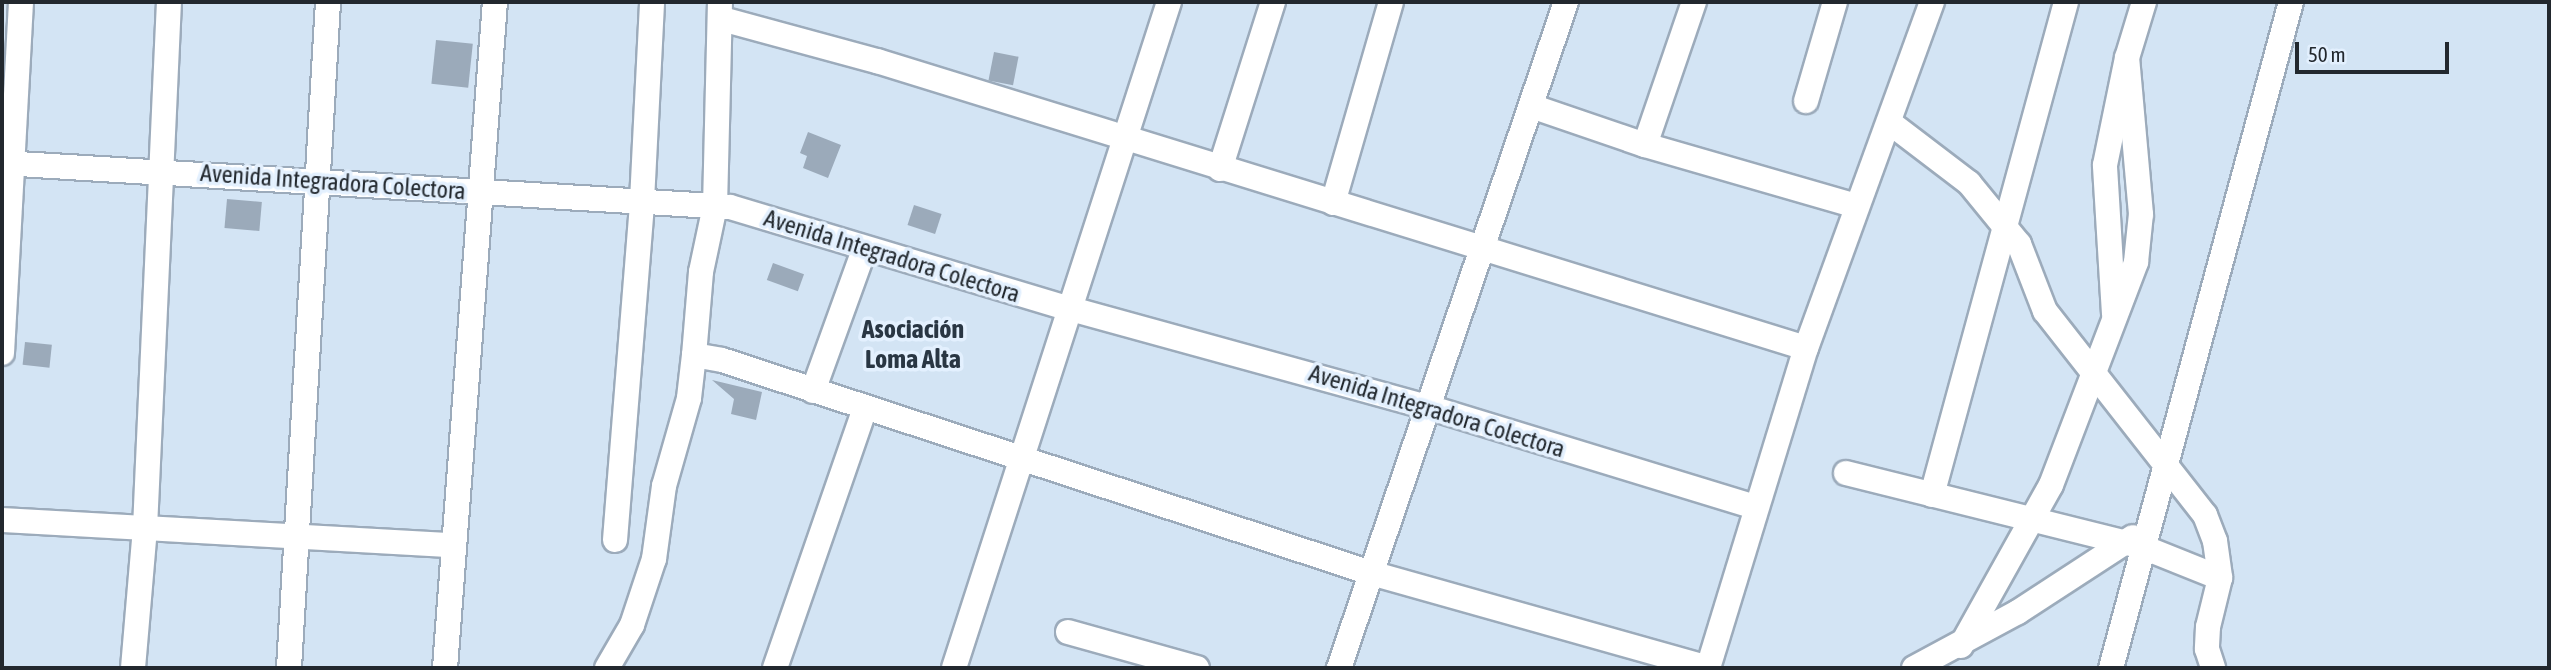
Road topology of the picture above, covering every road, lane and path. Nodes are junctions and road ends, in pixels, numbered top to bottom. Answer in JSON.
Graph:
{"nodes":[{"id":1,"x":21,"y":2,"type":"edge"},
{"id":2,"x":169,"y":2,"type":"edge"},
{"id":3,"x":328,"y":2,"type":"edge"},
{"id":4,"x":495,"y":2,"type":"edge"},
{"id":5,"x":652,"y":2,"type":"edge"},
{"id":6,"x":1169,"y":2,"type":"edge"},
{"id":7,"x":1273,"y":2,"type":"edge"},
{"id":8,"x":1391,"y":2,"type":"edge"},
{"id":9,"x":1566,"y":2,"type":"edge"},
{"id":10,"x":1694,"y":2,"type":"edge"},
{"id":11,"x":1835,"y":2,"type":"edge"},
{"id":12,"x":1932,"y":2,"type":"edge"},
{"id":13,"x":2066,"y":2,"type":"edge"},
{"id":14,"x":2144,"y":2,"type":"edge"},
{"id":15,"x":2291,"y":2,"type":"edge"},
{"id":16,"x":721,"y":11,"type":"edge"},
{"id":17,"x":2127,"y":58,"type":"junction"},
{"id":18,"x":1806,"y":101,"type":"dead end"},
{"id":19,"x":1531,"y":106,"type":"junction"},
{"id":20,"x":1889,"y":122,"type":"junction"},
{"id":21,"x":1125,"y":138,"type":"junction"},
{"id":22,"x":1645,"y":145,"type":"junction"},
{"id":23,"x":8,"y":163,"type":"edge"},
{"id":24,"x":1220,"y":169,"type":"junction"},
{"id":25,"x":159,"y":170,"type":"junction"},
{"id":26,"x":316,"y":184,"type":"junction"},
{"id":27,"x":484,"y":191,"type":"junction"},
{"id":28,"x":642,"y":201,"type":"junction"},
{"id":29,"x":1333,"y":203,"type":"junction"},
{"id":30,"x":715,"y":206,"type":"junction"},
{"id":31,"x":1856,"y":206,"type":"junction"},
{"id":32,"x":2005,"y":226,"type":"junction"},
{"id":33,"x":1480,"y":248,"type":"junction"},
{"id":34,"x":864,"y":250,"type":"junction"},
{"id":35,"x":1070,"y":309,"type":"junction"},
{"id":36,"x":2115,"y":326,"type":"junction"},
{"id":37,"x":1806,"y":348,"type":"junction"},
{"id":38,"x":2,"y":353,"type":"edge"},
{"id":39,"x":694,"y":355,"type":"junction"},
{"id":40,"x":2094,"y":377,"type":"junction"},
{"id":41,"x":813,"y":391,"type":"junction"},
{"id":42,"x":865,"y":408,"type":"junction"},
{"id":43,"x":1428,"y":408,"type":"junction"},
{"id":44,"x":1021,"y":460,"type":"junction"},
{"id":45,"x":2165,"y":467,"type":"junction"},
{"id":46,"x":1846,"y":473,"type":"dead end"},
{"id":47,"x":1932,"y":495,"type":"junction"},
{"id":48,"x":1755,"y":508,"type":"junction"},
{"id":49,"x":2032,"y":519,"type":"junction"},
{"id":50,"x":2,"y":520,"type":"edge"},
{"id":51,"x":145,"y":528,"type":"junction"},
{"id":52,"x":296,"y":539,"type":"junction"},
{"id":53,"x":2139,"y":539,"type":"junction"},
{"id":54,"x":615,"y":540,"type":"dead end"},
{"id":55,"x":453,"y":545,"type":"junction"},
{"id":56,"x":1371,"y":573,"type":"junction"},
{"id":57,"x":2220,"y":578,"type":"junction"},
{"id":58,"x":1068,"y":632,"type":"dead end"},
{"id":59,"x":1961,"y":646,"type":"junction"},
{"id":60,"x":134,"y":668,"type":"edge"},
{"id":61,"x":289,"y":668,"type":"edge"},
{"id":62,"x":445,"y":668,"type":"edge"},
{"id":63,"x":607,"y":668,"type":"edge"},
{"id":64,"x":775,"y":668,"type":"edge"},
{"id":65,"x":954,"y":668,"type":"edge"},
{"id":66,"x":1197,"y":668,"type":"edge"},
{"id":67,"x":1339,"y":668,"type":"edge"},
{"id":68,"x":1708,"y":668,"type":"edge"},
{"id":69,"x":1914,"y":668,"type":"edge"},
{"id":70,"x":2111,"y":668,"type":"edge"},
{"id":71,"x":2213,"y":668,"type":"edge"}],
"edges":[{"from":1,"to":23,"type":"street"},
{"from":2,"to":25,"type":"street"},
{"from":3,"to":26,"type":"street"},
{"from":4,"to":27,"type":"street"},
{"from":5,"to":28,"type":"street"},
{"from":6,"to":21,"type":"street"},
{"from":7,"to":24,"type":"street"},
{"from":8,"to":29,"type":"street"},
{"from":9,"to":19,"type":"street"},
{"from":10,"to":22,"type":"street"},
{"from":11,"to":18,"type":"street"},
{"from":12,"to":20,"type":"street"},
{"from":13,"to":32,"type":"street"},
{"from":14,"to":17,"type":"street"},
{"from":15,"to":45,"type":"street"},
{"from":16,"to":21,"type":"street"},
{"from":16,"to":30,"type":"street"},
{"from":17,"to":36,"type":"street"},
{"from":17,"to":36,"type":"street"},
{"from":19,"to":22,"type":"street"},
{"from":19,"to":33,"type":"street"},
{"from":20,"to":31,"type":"street"},
{"from":20,"to":32,"type":"street"},
{"from":21,"to":24,"type":"street"},
{"from":21,"to":35,"type":"street"},
{"from":22,"to":31,"type":"street"},
{"from":23,"to":25,"type":"street","name":"Avenida Integradora Colectora"},
{"from":23,"to":38,"type":"street"},
{"from":24,"to":29,"type":"street"},
{"from":25,"to":26,"type":"street","name":"Avenida Integradora Colectora"},
{"from":25,"to":51,"type":"street"},
{"from":26,"to":27,"type":"street","name":"Avenida Integradora Colectora"},
{"from":26,"to":52,"type":"street"},
{"from":27,"to":28,"type":"street","name":"Avenida Integradora Colectora"},
{"from":27,"to":55,"type":"street"},
{"from":28,"to":30,"type":"street","name":"Avenida Integradora Colectora"},
{"from":28,"to":54,"type":"street"},
{"from":29,"to":33,"type":"street"},
{"from":30,"to":34,"type":"street","name":"Avenida Integradora Colectora"},
{"from":30,"to":39,"type":"street"},
{"from":31,"to":37,"type":"street"},
{"from":32,"to":40,"type":"street"},
{"from":32,"to":47,"type":"street"},
{"from":33,"to":37,"type":"street"},
{"from":33,"to":43,"type":"street"},
{"from":34,"to":35,"type":"street","name":"Avenida Integradora Colectora"},
{"from":34,"to":41,"type":"street"},
{"from":35,"to":43,"type":"street","name":"Avenida Integradora Colectora"},
{"from":35,"to":44,"type":"street"},
{"from":36,"to":40,"type":"street"},
{"from":37,"to":48,"type":"street"},
{"from":39,"to":41,"type":"street"},
{"from":39,"to":63,"type":"street"},
{"from":40,"to":45,"type":"street"},
{"from":40,"to":49,"type":"street"},
{"from":41,"to":42,"type":"street"},
{"from":42,"to":44,"type":"street"},
{"from":42,"to":64,"type":"street"},
{"from":43,"to":48,"type":"street","name":"Avenida Integradora Colectora"},
{"from":43,"to":56,"type":"street"},
{"from":44,"to":56,"type":"street"},
{"from":44,"to":65,"type":"street"},
{"from":45,"to":53,"type":"street"},
{"from":45,"to":57,"type":"street"},
{"from":46,"to":47,"type":"street"},
{"from":47,"to":49,"type":"street"},
{"from":48,"to":68,"type":"street"},
{"from":49,"to":53,"type":"street"},
{"from":49,"to":59,"type":"street"},
{"from":50,"to":51,"type":"street"},
{"from":51,"to":52,"type":"street"},
{"from":51,"to":60,"type":"street"},
{"from":52,"to":55,"type":"street"},
{"from":52,"to":61,"type":"street"},
{"from":53,"to":57,"type":"street"},
{"from":53,"to":59,"type":"street"},
{"from":53,"to":70,"type":"street"},
{"from":55,"to":62,"type":"street"},
{"from":56,"to":67,"type":"street"},
{"from":56,"to":68,"type":"street"},
{"from":57,"to":71,"type":"street"},
{"from":58,"to":66,"type":"street"},
{"from":59,"to":69,"type":"street"}]}
